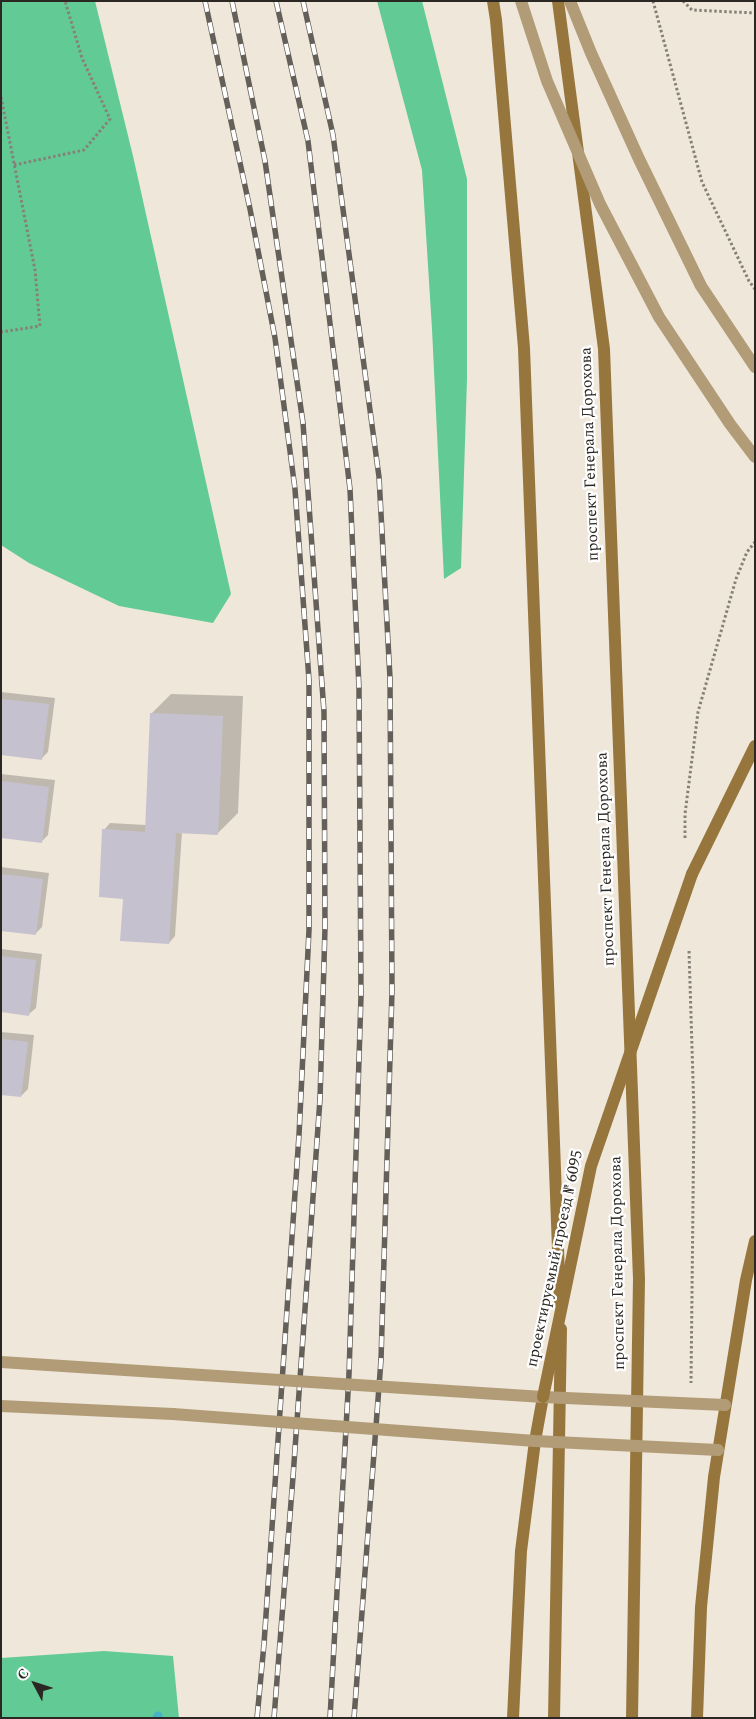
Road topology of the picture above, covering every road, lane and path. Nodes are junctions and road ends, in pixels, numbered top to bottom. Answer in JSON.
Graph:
{"nodes":[{"id":1,"x":65,"y":1,"type":"edge"},
{"id":2,"x":493,"y":1,"type":"edge"},
{"id":3,"x":521,"y":1,"type":"edge"},
{"id":4,"x":558,"y":1,"type":"edge"},
{"id":5,"x":570,"y":1,"type":"edge"},
{"id":6,"x":653,"y":1,"type":"edge"},
{"id":7,"x":683,"y":1,"type":"edge"},
{"id":8,"x":755,"y":13,"type":"edge"},
{"id":9,"x":1,"y":98,"type":"edge"},
{"id":10,"x":14,"y":165,"type":"junction"},
{"id":11,"x":755,"y":289,"type":"edge"},
{"id":12,"x":1,"y":332,"type":"edge"},
{"id":13,"x":755,"y":368,"type":"edge"},
{"id":14,"x":755,"y":457,"type":"edge"},
{"id":15,"x":755,"y":542,"type":"edge"},
{"id":16,"x":755,"y":746,"type":"edge"},
{"id":17,"x":686,"y":844,"type":"dead end"},
{"id":18,"x":689,"y":943,"type":"dead end"},
{"id":19,"x":755,"y":1241,"type":"edge"},
{"id":20,"x":1,"y":1362,"type":"edge"},
{"id":21,"x":691,"y":1390,"type":"dead end"},
{"id":22,"x":543,"y":1397,"type":"junction"},
{"id":23,"x":725,"y":1405,"type":"junction"},
{"id":24,"x":1,"y":1406,"type":"edge"},
{"id":25,"x":535,"y":1442,"type":"junction"},
{"id":26,"x":718,"y":1450,"type":"junction"},
{"id":27,"x":513,"y":1718,"type":"edge"},
{"id":28,"x":554,"y":1718,"type":"edge"},
{"id":29,"x":632,"y":1718,"type":"edge"},
{"id":30,"x":697,"y":1718,"type":"edge"}],
"edges":[{"from":1,"to":10,"type":"path"},
{"from":2,"to":28,"type":"main road"},
{"from":3,"to":14,"type":"street","bridge":true},
{"from":4,"to":29,"type":"main road","name":"проспект Генерала Дорохова"},
{"from":5,"to":13,"type":"street"},
{"from":6,"to":11,"type":"path"},
{"from":7,"to":8,"type":"path"},
{"from":9,"to":10,"type":"path"},
{"from":10,"to":12,"type":"path"},
{"from":15,"to":17,"type":"path"},
{"from":16,"to":22,"type":"main road","name":"проектируемый проезд № 6095","bridge":true},
{"from":18,"to":21,"type":"path"},
{"from":19,"to":23,"type":"main road"},
{"from":20,"to":22,"type":"street","bridge":true},
{"from":22,"to":23,"type":"street","bridge":true},
{"from":22,"to":25,"type":"main road","name":"проектируемый проезд № 6095"},
{"from":23,"to":26,"type":"main road"},
{"from":24,"to":25,"type":"street","bridge":true},
{"from":25,"to":26,"type":"street","bridge":true},
{"from":25,"to":27,"type":"main road","name":"проектируемый проезд № 6095"},
{"from":26,"to":30,"type":"main road"}]}
